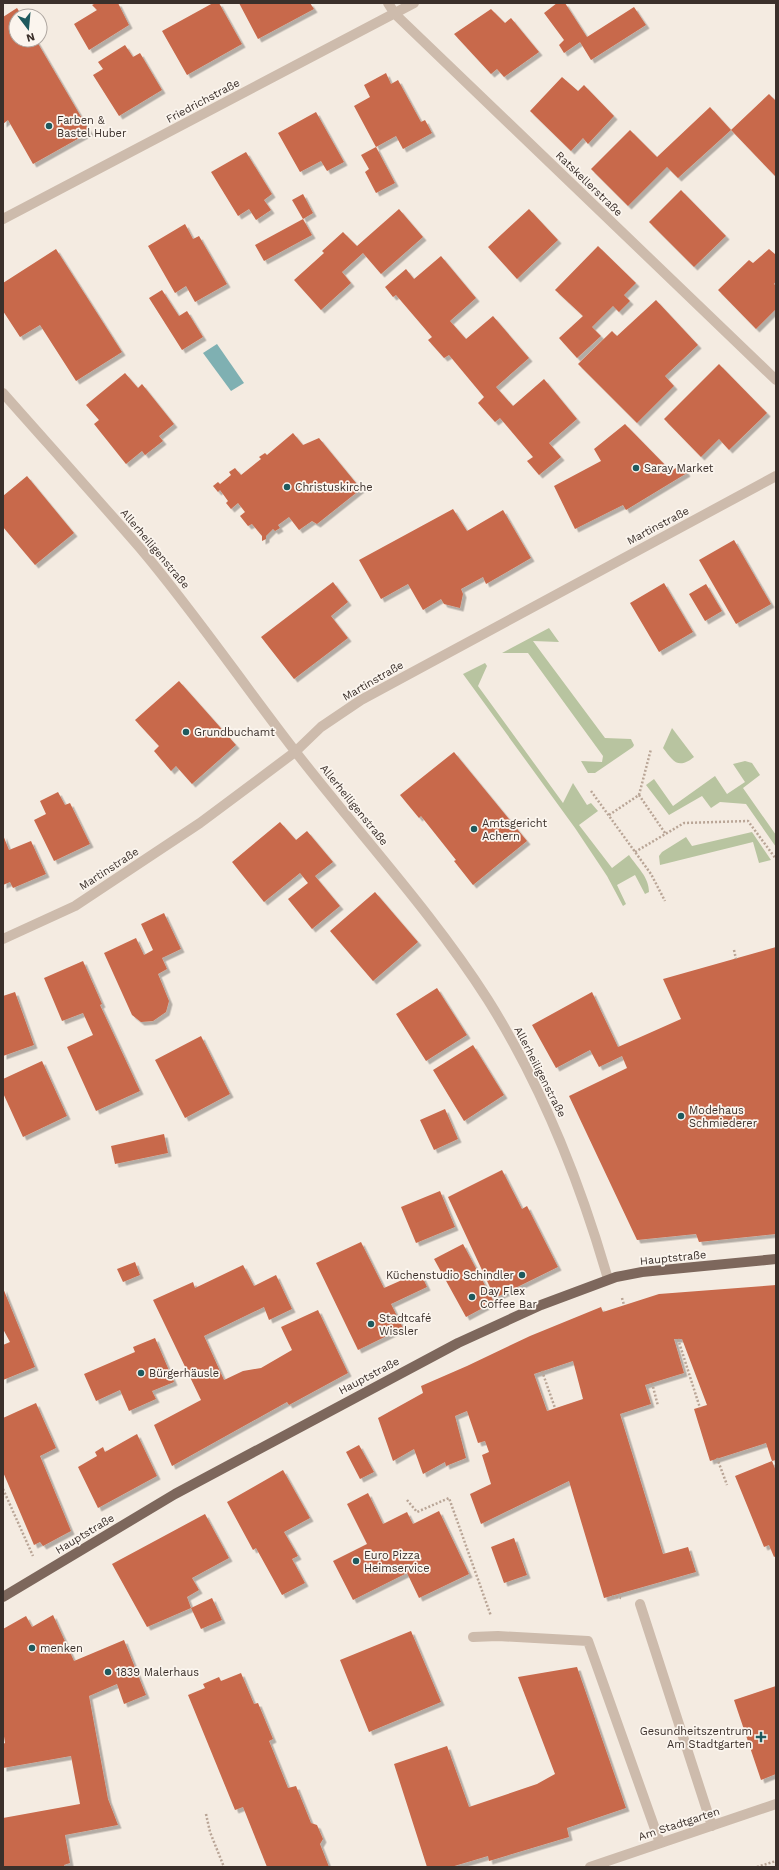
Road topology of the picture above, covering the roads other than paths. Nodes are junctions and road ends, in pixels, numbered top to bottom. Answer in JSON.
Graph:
{"nodes":[{"id":1,"x":388,"y":3,"type":"edge"},
{"id":2,"x":414,"y":3,"type":"edge"},
{"id":3,"x":395,"y":14,"type":"junction"},
{"id":4,"x":3,"y":219,"type":"edge"},
{"id":5,"x":776,"y":380,"type":"edge"},
{"id":6,"x":3,"y":393,"type":"edge"},
{"id":7,"x":776,"y":476,"type":"edge"},
{"id":8,"x":295,"y":752,"type":"junction"},
{"id":9,"x":3,"y":939,"type":"edge"},
{"id":10,"x":776,"y":1259,"type":"edge"},
{"id":11,"x":608,"y":1279,"type":"junction"},
{"id":12,"x":3,"y":1596,"type":"edge"},
{"id":13,"x":640,"y":1604,"type":"dead end"},
{"id":14,"x":473,"y":1637,"type":"dead end"},
{"id":15,"x":776,"y":1804,"type":"edge"},
{"id":16,"x":712,"y":1826,"type":"junction"},
{"id":17,"x":660,"y":1843,"type":"junction"},
{"id":18,"x":590,"y":1867,"type":"edge"}],
"edges":[{"from":1,"to":3,"type":"street","name":"Ratskellerstraße"},
{"from":2,"to":3,"type":"street","name":"Friedrichstraße"},
{"from":3,"to":4,"type":"street","name":"Friedrichstraße"},
{"from":3,"to":5,"type":"street","name":"Ratskellerstraße"},
{"from":6,"to":8,"type":"street","name":"Allerheiligenstraße"},
{"from":7,"to":8,"type":"street","name":"Martinstraße"},
{"from":8,"to":9,"type":"street","name":"Martinstraße"},
{"from":8,"to":11,"type":"street","name":"Allerheiligenstraße"},
{"from":10,"to":11,"type":"main road","name":"Hauptstraße"},
{"from":11,"to":12,"type":"main road","name":"Hauptstraße"},
{"from":13,"to":16,"type":"street"},
{"from":14,"to":17,"type":"street"},
{"from":15,"to":16,"type":"street","name":"Am Stadtgarten"},
{"from":16,"to":17,"type":"street","name":"Am Stadtgarten"},
{"from":17,"to":18,"type":"street","name":"Am Stadtgarten"}]}
